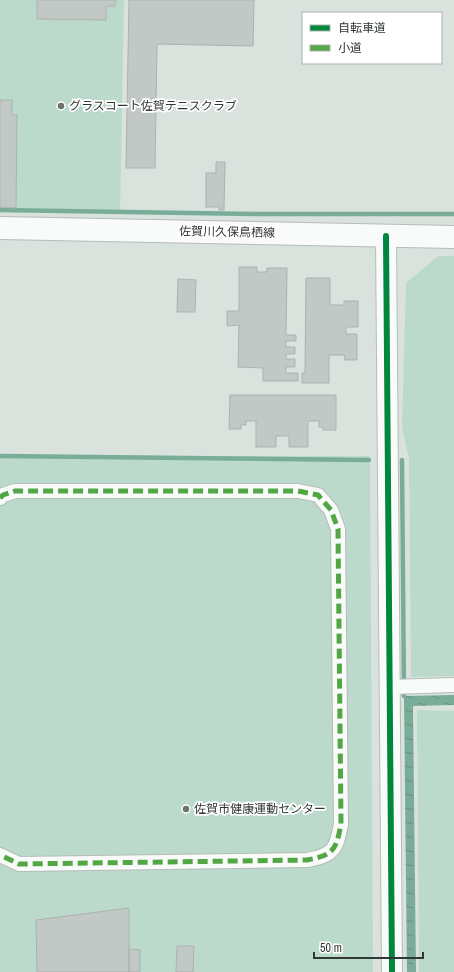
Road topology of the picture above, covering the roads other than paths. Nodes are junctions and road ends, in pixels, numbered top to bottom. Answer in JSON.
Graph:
{"nodes":[{"id":1,"x":0,"y":228,"type":"edge"},
{"id":2,"x":386,"y":236,"type":"junction"},
{"id":3,"x":454,"y":236,"type":"edge"},
{"id":4,"x":0,"y":498,"type":"edge"},
{"id":5,"x":454,"y":685,"type":"edge"},
{"id":6,"x":399,"y":686,"type":"junction"},
{"id":7,"x":0,"y":855,"type":"edge"},
{"id":8,"x":392,"y":972,"type":"edge"}],
"edges":[{"from":1,"to":2,"type":"main road","name":"佐賀川久保鳥栖線"},
{"from":2,"to":3,"type":"main road","name":"佐賀川久保鳥栖線"},
{"from":2,"to":6,"type":"street"},
{"from":4,"to":7,"type":"street"},
{"from":5,"to":6,"type":"street"},
{"from":6,"to":8,"type":"street"}]}
